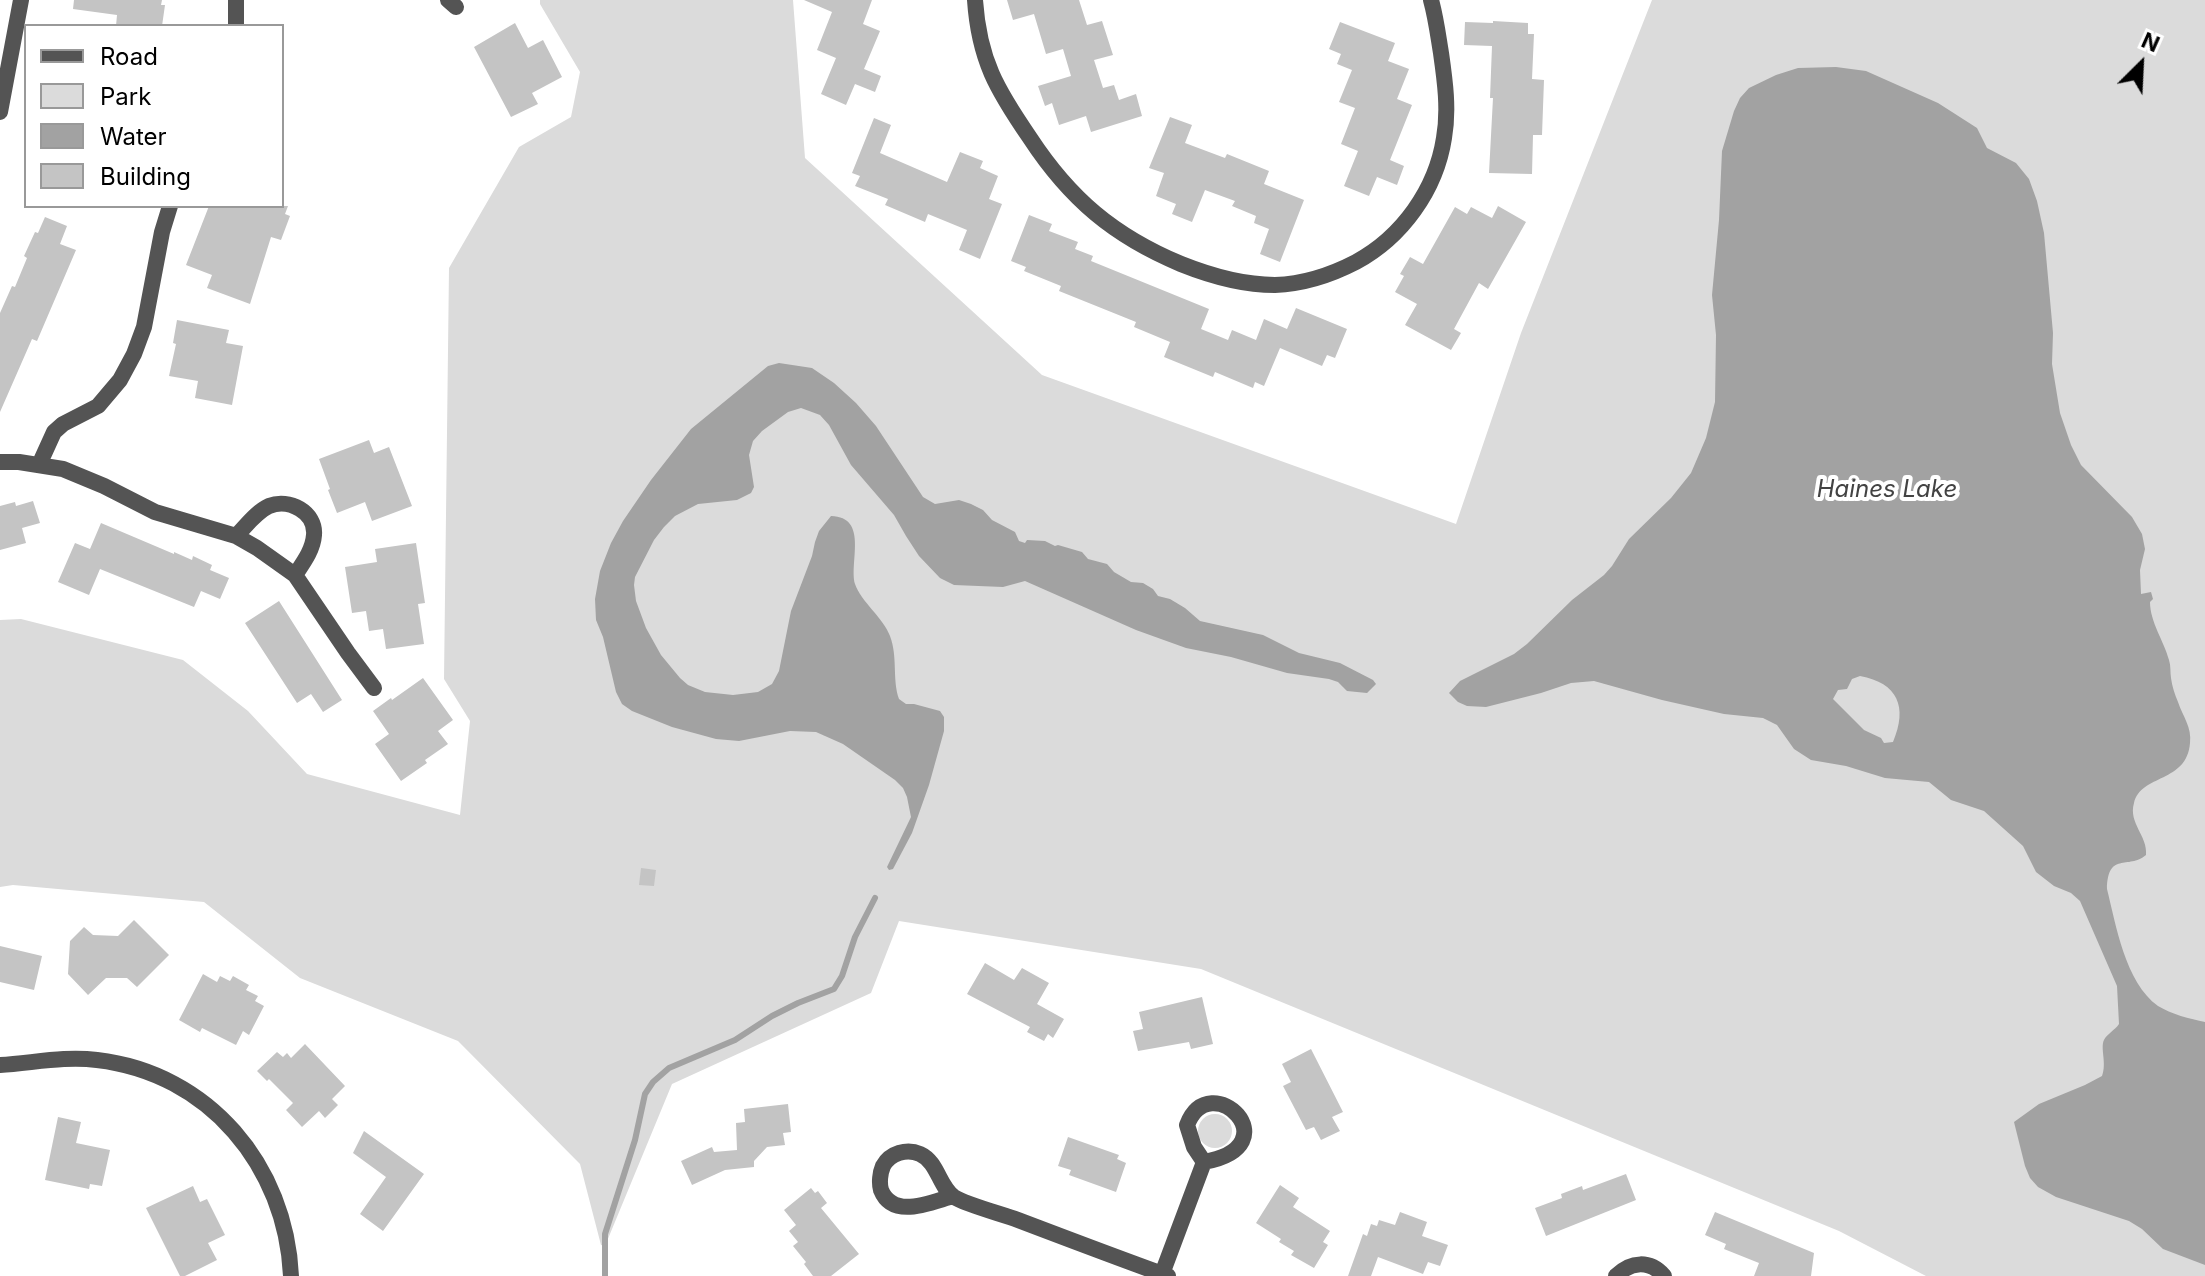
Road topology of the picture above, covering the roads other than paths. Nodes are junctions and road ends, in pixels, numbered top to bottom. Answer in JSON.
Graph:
{"nodes":[{"id":1,"x":21,"y":0,"type":"edge"},
{"id":2,"x":236,"y":0,"type":"edge"},
{"id":3,"x":975,"y":0,"type":"edge"},
{"id":4,"x":1431,"y":0,"type":"edge"},
{"id":5,"x":236,"y":24,"type":"edge"},
{"id":6,"x":0,"y":112,"type":"edge"},
{"id":7,"x":169,"y":208,"type":"edge"},
{"id":8,"x":0,"y":462,"type":"edge"},
{"id":9,"x":39,"y":465,"type":"junction"},
{"id":10,"x":236,"y":536,"type":"junction"},
{"id":11,"x":295,"y":575,"type":"junction"},
{"id":12,"x":374,"y":688,"type":"dead end"},
{"id":13,"x":0,"y":1065,"type":"edge"},
{"id":14,"x":1204,"y":1162,"type":"dead end"},
{"id":15,"x":953,"y":1196,"type":"junction"},
{"id":16,"x":1165,"y":1275,"type":"edge"},
{"id":17,"x":291,"y":1276,"type":"edge"},
{"id":18,"x":1616,"y":1276,"type":"edge"},
{"id":19,"x":1664,"y":1276,"type":"edge"}],
"edges":[{"from":1,"to":6,"type":"street"},
{"from":2,"to":5,"type":"street"},
{"from":3,"to":4,"type":"street"},
{"from":7,"to":9,"type":"street"},
{"from":8,"to":9,"type":"street"},
{"from":9,"to":10,"type":"street"},
{"from":10,"to":11,"type":"street"},
{"from":10,"to":11,"type":"street"},
{"from":11,"to":12,"type":"street"},
{"from":13,"to":17,"type":"street"},
{"from":14,"to":16,"type":"street"},
{"from":15,"to":15,"type":"street"},
{"from":15,"to":16,"type":"street"},
{"from":18,"to":19,"type":"street"}]}
